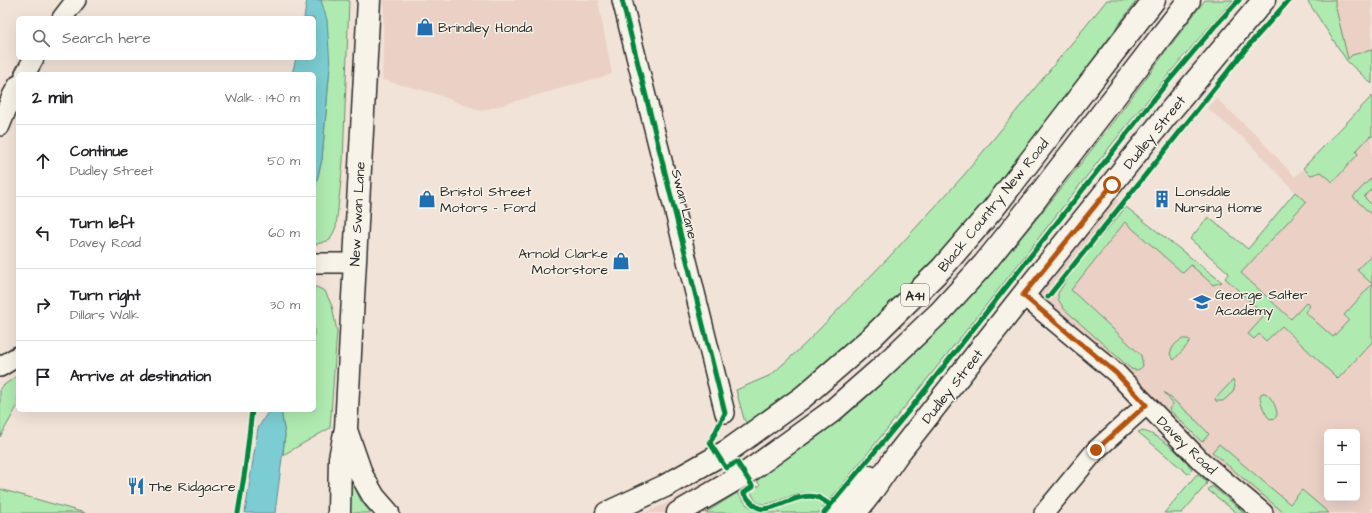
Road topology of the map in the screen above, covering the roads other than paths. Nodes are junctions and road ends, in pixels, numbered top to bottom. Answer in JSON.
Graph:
{"nodes":[{"id":1,"x":76,"y":0,"type":"edge"},
{"id":2,"x":369,"y":0,"type":"edge"},
{"id":3,"x":622,"y":0,"type":"edge"},
{"id":4,"x":1154,"y":0,"type":"edge"},
{"id":5,"x":1189,"y":0,"type":"edge"},
{"id":6,"x":1264,"y":0,"type":"edge"},
{"id":7,"x":64,"y":16,"type":"edge"},
{"id":8,"x":33,"y":60,"type":"edge"},
{"id":9,"x":25,"y":72,"type":"edge"},
{"id":10,"x":16,"y":89,"type":"edge"},
{"id":11,"x":0,"y":126,"type":"edge"},
{"id":12,"x":316,"y":263,"type":"edge"},
{"id":13,"x":354,"y":263,"type":"junction"},
{"id":14,"x":1023,"y":295,"type":"junction"},
{"id":15,"x":16,"y":357,"type":"edge"},
{"id":16,"x":0,"y":367,"type":"edge"},
{"id":17,"x":1146,"y":405,"type":"junction"},
{"id":18,"x":725,"y":413,"type":"dead end"},
{"id":19,"x":346,"y":428,"type":"junction"},
{"id":20,"x":897,"y":455,"type":"junction"},
{"id":21,"x":339,"y":513,"type":"edge"},
{"id":22,"x":388,"y":513,"type":"edge"},
{"id":23,"x":607,"y":513,"type":"edge"},
{"id":24,"x":678,"y":513,"type":"edge"},
{"id":25,"x":834,"y":513,"type":"edge"},
{"id":26,"x":855,"y":513,"type":"edge"},
{"id":27,"x":1044,"y":513,"type":"edge"},
{"id":28,"x":1263,"y":513,"type":"edge"}],
"edges":[{"from":1,"to":7,"type":"street"},
{"from":2,"to":13,"type":"main road","name":"New Swan Lane"},
{"from":3,"to":18,"type":"street","name":"Swan Lane"},
{"from":4,"to":23,"type":"main road","name":"Black Country New Road","number":"A41"},
{"from":5,"to":24,"type":"main road","name":"Black Country New Road","number":"A41"},
{"from":6,"to":14,"type":"main road","name":"Dudley Street"},
{"from":8,"to":9,"type":"street"},
{"from":10,"to":11,"type":"street"},
{"from":12,"to":13,"type":"street"},
{"from":13,"to":19,"type":"main road","name":"New Swan Lane"},
{"from":14,"to":17,"type":"street","name":"Davey Road"},
{"from":14,"to":20,"type":"main road","name":"Dudley Street"},
{"from":15,"to":16,"type":"street"},
{"from":17,"to":27,"type":"street"},
{"from":17,"to":28,"type":"street","name":"Davey Road"},
{"from":19,"to":21,"type":"main road","name":"New Swan Lane"},
{"from":19,"to":22,"type":"main road","name":"New Swan Lane"},
{"from":20,"to":25,"type":"main road","name":"Dudley Street"},
{"from":20,"to":26,"type":"main road","name":"Dudley Street"}]}
